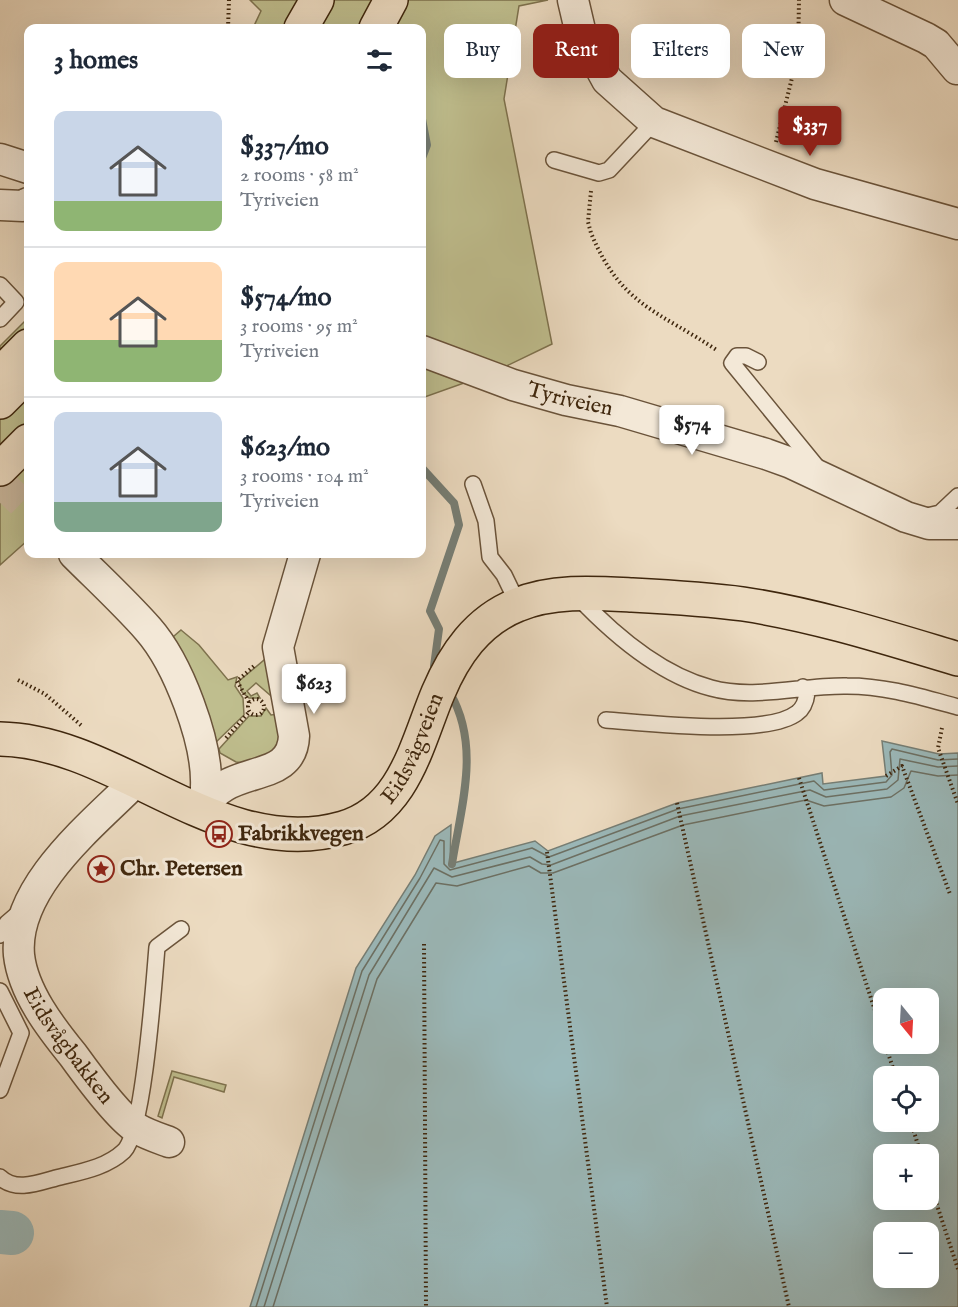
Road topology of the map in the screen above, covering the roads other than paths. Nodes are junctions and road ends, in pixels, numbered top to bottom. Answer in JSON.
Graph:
{"nodes":[{"id":1,"x":317,"y":0,"type":"edge"},
{"id":2,"x":391,"y":0,"type":"edge"},
{"id":3,"x":573,"y":0,"type":"edge"},
{"id":4,"x":845,"y":0,"type":"edge"},
{"id":5,"x":303,"y":24,"type":"edge"},
{"id":6,"x":378,"y":24,"type":"edge"},
{"id":7,"x":957,"y":69,"type":"edge"},
{"id":8,"x":654,"y":122,"type":"junction"},
{"id":9,"x":0,"y":159,"type":"edge"},
{"id":10,"x":554,"y":160,"type":"dead end"},
{"id":11,"x":24,"y":167,"type":"edge"},
{"id":12,"x":0,"y":205,"type":"edge"},
{"id":13,"x":24,"y":205,"type":"edge"},
{"id":14,"x":958,"y":224,"type":"edge"},
{"id":15,"x":0,"y":285,"type":"edge"},
{"id":16,"x":0,"y":319,"type":"edge"},
{"id":17,"x":24,"y":350,"type":"edge"},
{"id":18,"x":426,"y":352,"type":"edge"},
{"id":19,"x":758,"y":362,"type":"dead end"},
{"id":20,"x":0,"y":374,"type":"edge"},
{"id":21,"x":24,"y":378,"type":"edge"},
{"id":22,"x":0,"y":402,"type":"edge"},
{"id":23,"x":24,"y":445,"type":"edge"},
{"id":24,"x":0,"y":469,"type":"edge"},
{"id":25,"x":823,"y":478,"type":"junction"},
{"id":26,"x":473,"y":484,"type":"dead end"},
{"id":27,"x":958,"y":496,"type":"edge"},
{"id":28,"x":906,"y":517,"type":"junction"},
{"id":29,"x":958,"y":524,"type":"edge"},
{"id":30,"x":78,"y":558,"type":"edge"},
{"id":31,"x":304,"y":558,"type":"edge"},
{"id":32,"x":575,"y":593,"type":"junction"},
{"id":33,"x":518,"y":604,"type":"junction"},
{"id":34,"x":958,"y":659,"type":"edge"},
{"id":35,"x":803,"y":687,"type":"junction"},
{"id":36,"x":958,"y":707,"type":"edge"},
{"id":37,"x":606,"y":720,"type":"dead end"},
{"id":38,"x":0,"y":739,"type":"edge"},
{"id":39,"x":136,"y":782,"type":"junction"},
{"id":40,"x":201,"y":810,"type":"junction"},
{"id":41,"x":33,"y":900,"type":"junction"},
{"id":42,"x":181,"y":929,"type":"dead end"},
{"id":43,"x":0,"y":936,"type":"edge"},
{"id":44,"x":0,"y":992,"type":"edge"},
{"id":45,"x":0,"y":1090,"type":"edge"},
{"id":46,"x":134,"y":1127,"type":"junction"},
{"id":47,"x":169,"y":1142,"type":"dead end"},
{"id":48,"x":0,"y":1177,"type":"edge"}],
"edges":[{"from":1,"to":5,"type":"main road"},
{"from":2,"to":6,"type":"main road"},
{"from":3,"to":8,"type":"street"},
{"from":4,"to":7,"type":"street"},
{"from":8,"to":10,"type":"lane"},
{"from":8,"to":14,"type":"street"},
{"from":9,"to":11,"type":"street"},
{"from":12,"to":13,"type":"street"},
{"from":15,"to":16,"type":"lane"},
{"from":17,"to":20,"type":"main road"},
{"from":18,"to":25,"type":"street","name":"Tyriveien"},
{"from":19,"to":25,"type":"lane","name":"Tyriveien"},
{"from":21,"to":22,"type":"main road"},
{"from":23,"to":24,"type":"main road"},
{"from":25,"to":28,"type":"street","name":"Tyriveien"},
{"from":26,"to":33,"type":"lane"},
{"from":27,"to":28,"type":"lane"},
{"from":28,"to":29,"type":"street","name":"Tyriveien"},
{"from":30,"to":40,"type":"street"},
{"from":31,"to":40,"type":"street"},
{"from":32,"to":33,"type":"main road","name":"Eidsvågveien"},
{"from":32,"to":34,"type":"main road","name":"Eidsvågveien"},
{"from":32,"to":35,"type":"lane"},
{"from":33,"to":40,"type":"main road","name":"Eidsvågveien"},
{"from":35,"to":36,"type":"lane"},
{"from":35,"to":37,"type":"lane"},
{"from":38,"to":39,"type":"main road","name":"Eidsvågveien"},
{"from":39,"to":40,"type":"main road","name":"Eidsvågveien"},
{"from":39,"to":41,"type":"street","name":"Eidsvågbakken"},
{"from":41,"to":43,"type":"lane"},
{"from":41,"to":46,"type":"street","name":"Eidsvågbakken"},
{"from":42,"to":46,"type":"lane"},
{"from":44,"to":45,"type":"lane"},
{"from":46,"to":47,"type":"street","name":"Eidsvågbakken"},
{"from":46,"to":48,"type":"lane"}]}
